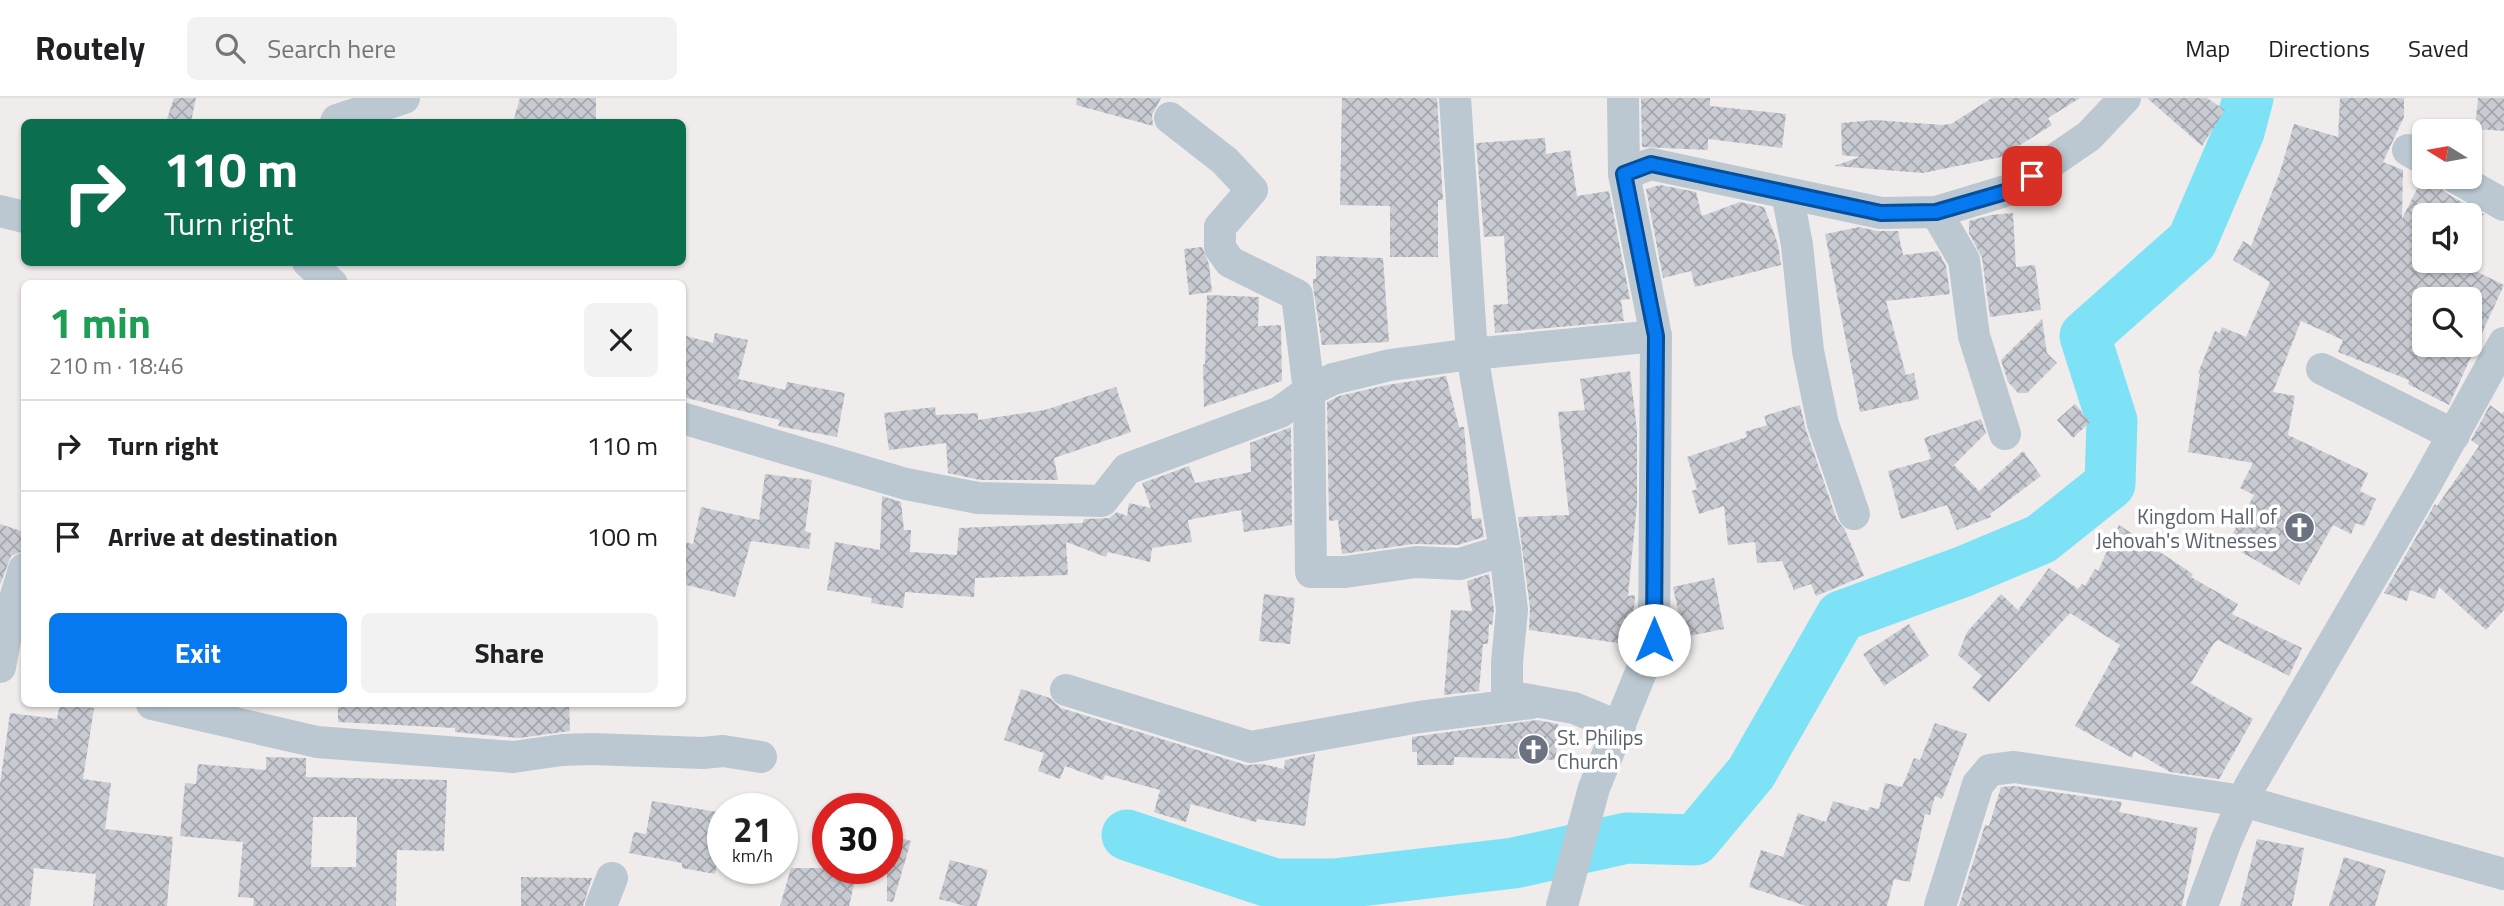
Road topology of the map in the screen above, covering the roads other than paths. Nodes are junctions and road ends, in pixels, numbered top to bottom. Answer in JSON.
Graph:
{"nodes":[{"id":1,"x":404,"y":98,"type":"edge"},
{"id":2,"x":1455,"y":98,"type":"edge"},
{"id":3,"x":1623,"y":98,"type":"edge"},
{"id":4,"x":2125,"y":98,"type":"edge"},
{"id":5,"x":1170,"y":118,"type":"dead end"},
{"id":6,"x":340,"y":119,"type":"edge"},
{"id":7,"x":1624,"y":174,"type":"junction"},
{"id":8,"x":2476,"y":189,"type":"edge"},
{"id":9,"x":1787,"y":193,"type":"junction"},
{"id":10,"x":2504,"y":205,"type":"edge"},
{"id":11,"x":0,"y":211,"type":"edge"},
{"id":12,"x":1936,"y":212,"type":"junction"},
{"id":13,"x":21,"y":216,"type":"edge"},
{"id":14,"x":312,"y":266,"type":"edge"},
{"id":15,"x":328,"y":280,"type":"edge"},
{"id":16,"x":1656,"y":336,"type":"junction"},
{"id":17,"x":2504,"y":343,"type":"edge"},
{"id":18,"x":1472,"y":354,"type":"junction"},
{"id":19,"x":2322,"y":369,"type":"dead end"},
{"id":20,"x":2493,"y":383,"type":"edge"},
{"id":21,"x":1309,"y":391,"type":"junction"},
{"id":22,"x":686,"y":419,"type":"edge"},
{"id":23,"x":2005,"y":434,"type":"dead end"},
{"id":24,"x":2454,"y":435,"type":"junction"},
{"id":25,"x":1854,"y":514,"type":"dead end"},
{"id":26,"x":1505,"y":550,"type":"junction"},
{"id":27,"x":21,"y":579,"type":"edge"},
{"id":28,"x":0,"y":667,"type":"edge"},
{"id":29,"x":21,"y":673,"type":"edge"},
{"id":30,"x":0,"y":690,"type":"edge"},
{"id":31,"x":1066,"y":690,"type":"dead end"},
{"id":32,"x":1535,"y":702,"type":"junction"},
{"id":33,"x":165,"y":707,"type":"edge"},
{"id":34,"x":1620,"y":727,"type":"junction"},
{"id":35,"x":761,"y":757,"type":"dead end"},
{"id":36,"x":2243,"y":801,"type":"junction"},
{"id":37,"x":2504,"y":874,"type":"edge"},
{"id":38,"x":1566,"y":893,"type":"edge"},
{"id":39,"x":1940,"y":906,"type":"edge"},
{"id":40,"x":2202,"y":906,"type":"edge"}],
"edges":[{"from":1,"to":6,"type":"street"},
{"from":2,"to":18,"type":"street"},
{"from":3,"to":7,"type":"street"},
{"from":4,"to":12,"type":"street"},
{"from":5,"to":21,"type":"street"},
{"from":7,"to":9,"type":"street"},
{"from":7,"to":16,"type":"street"},
{"from":8,"to":10,"type":"street"},
{"from":9,"to":12,"type":"street"},
{"from":9,"to":25,"type":"street"},
{"from":11,"to":13,"type":"street"},
{"from":12,"to":23,"type":"street"},
{"from":14,"to":15,"type":"street"},
{"from":16,"to":18,"type":"street"},
{"from":16,"to":34,"type":"street"},
{"from":17,"to":20,"type":"street"},
{"from":18,"to":21,"type":"street"},
{"from":18,"to":26,"type":"street"},
{"from":19,"to":24,"type":"street"},
{"from":20,"to":24,"type":"street"},
{"from":21,"to":22,"type":"street"},
{"from":21,"to":26,"type":"street"},
{"from":24,"to":36,"type":"street"},
{"from":26,"to":32,"type":"street"},
{"from":27,"to":28,"type":"street"},
{"from":29,"to":30,"type":"street"},
{"from":31,"to":32,"type":"street"},
{"from":32,"to":34,"type":"street"},
{"from":33,"to":35,"type":"street"},
{"from":34,"to":38,"type":"street"},
{"from":36,"to":37,"type":"street"},
{"from":36,"to":39,"type":"street"},
{"from":36,"to":40,"type":"street"}]}
